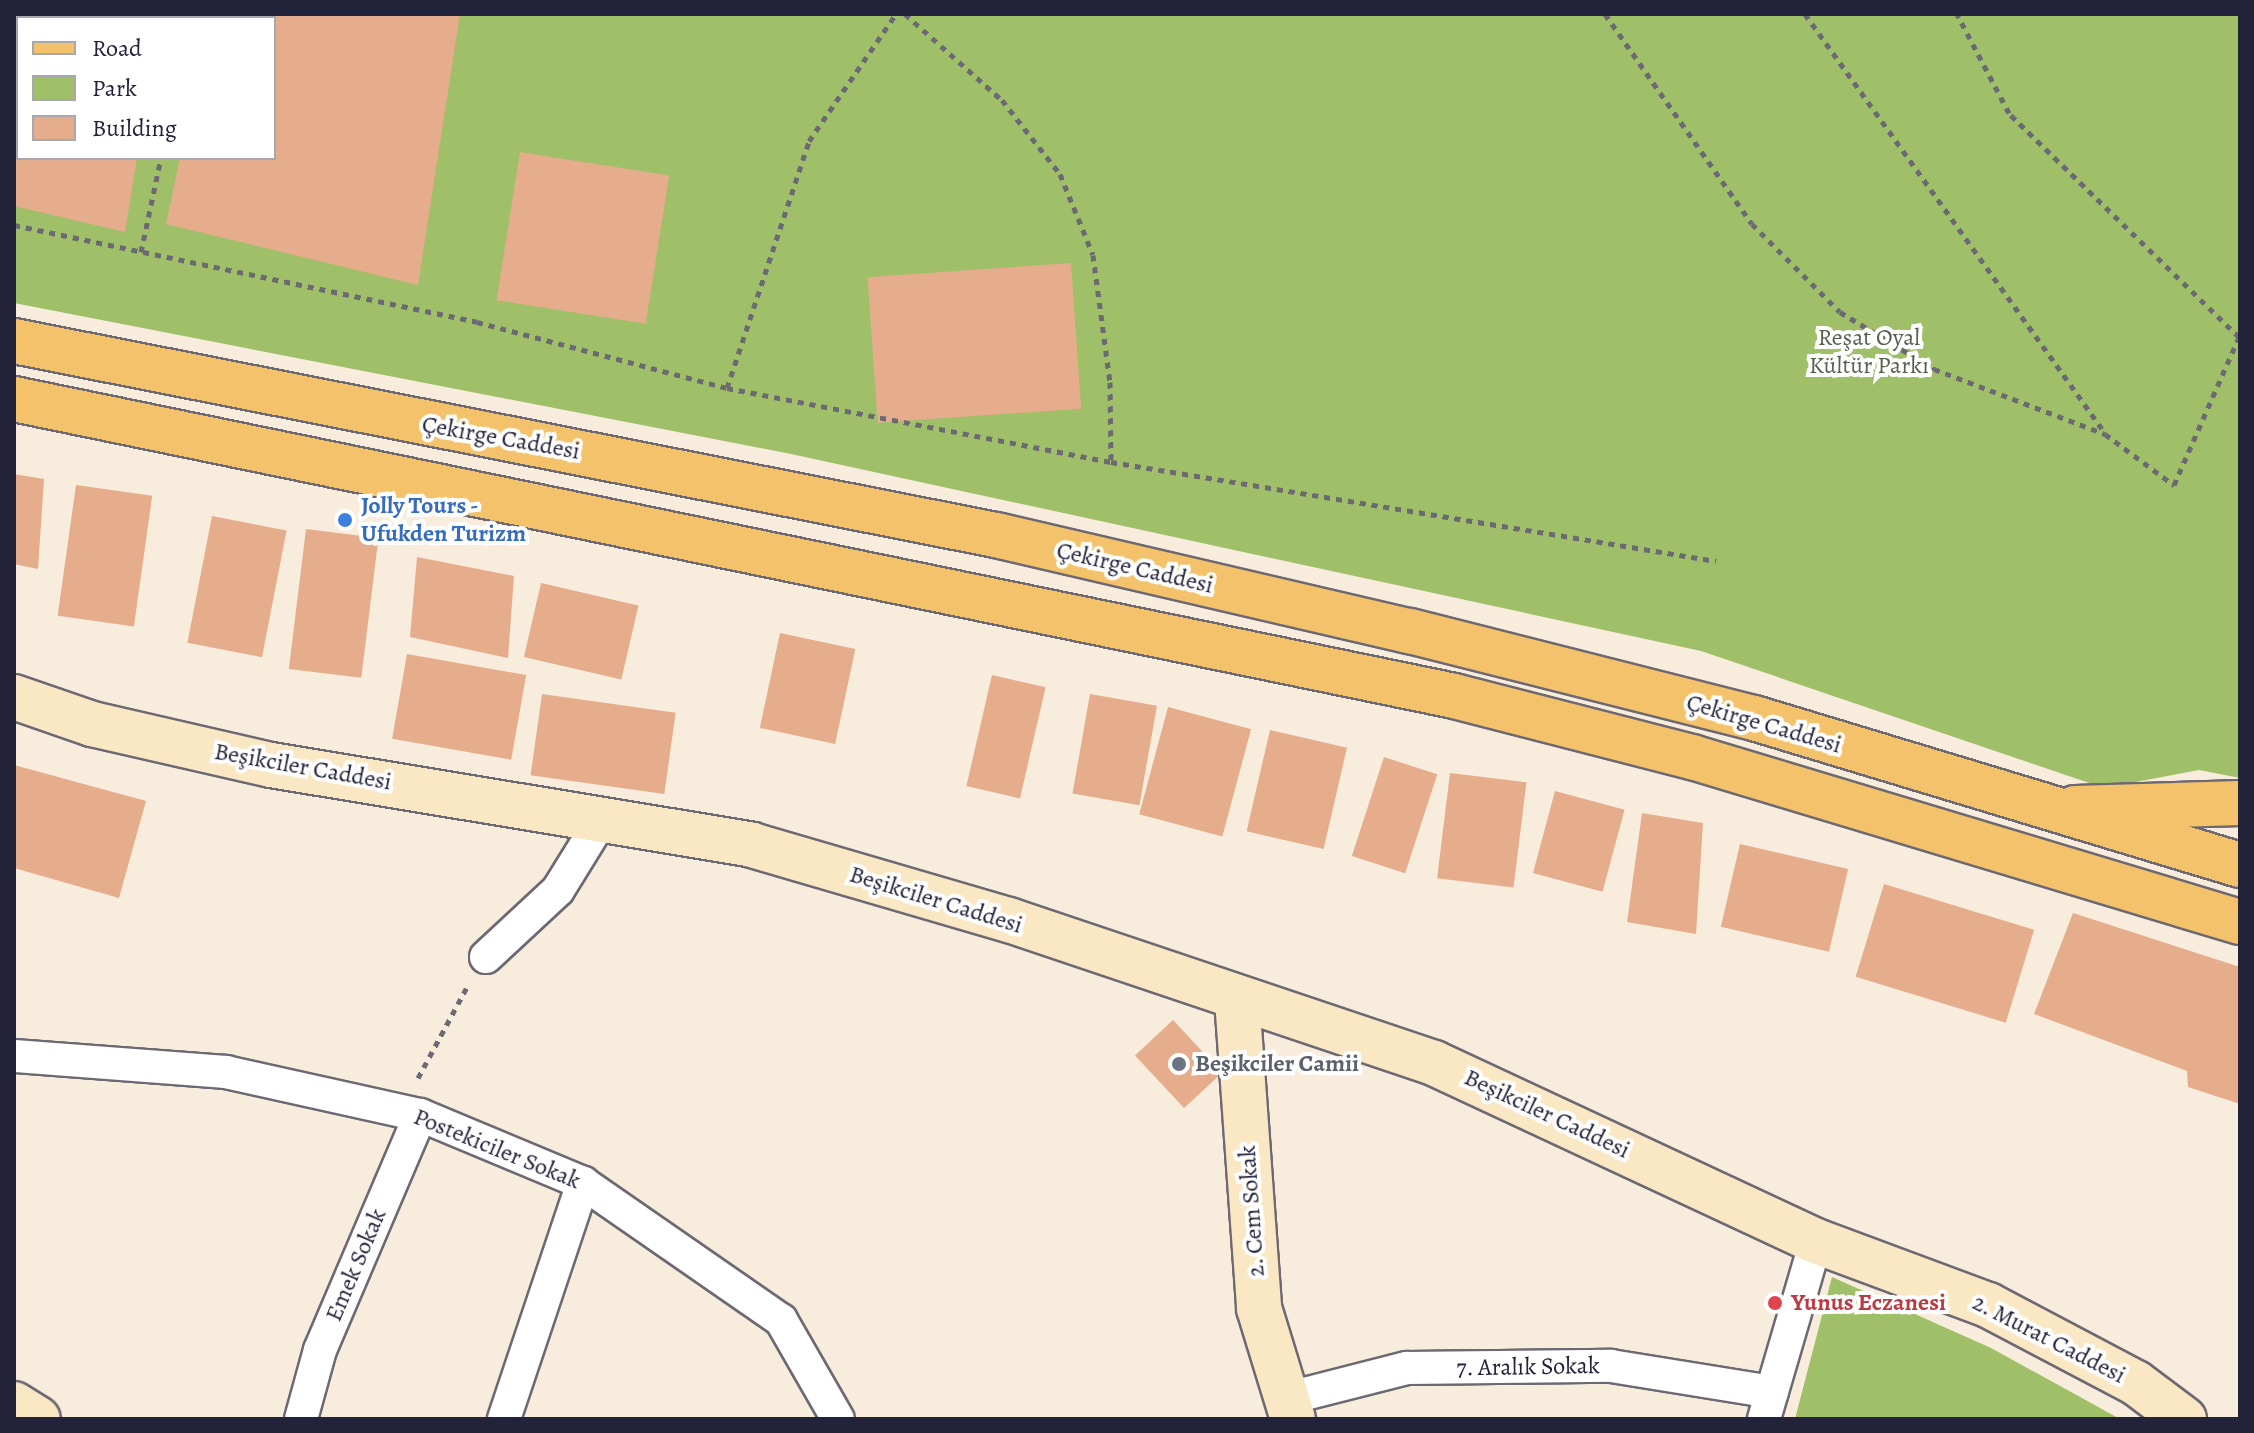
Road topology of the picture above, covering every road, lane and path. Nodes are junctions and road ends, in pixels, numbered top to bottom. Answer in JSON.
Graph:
{"nodes":[{"id":1,"x":896,"y":14,"type":"edge"},
{"id":2,"x":905,"y":14,"type":"edge"},
{"id":3,"x":1605,"y":14,"type":"edge"},
{"id":4,"x":1805,"y":14,"type":"edge"},
{"id":5,"x":1957,"y":14,"type":"edge"},
{"id":6,"x":161,"y":160,"type":"edge"},
{"id":7,"x":14,"y":225,"type":"edge"},
{"id":8,"x":141,"y":252,"type":"junction"},
{"id":9,"x":14,"y":341,"type":"edge"},
{"id":10,"x":727,"y":388,"type":"junction"},
{"id":11,"x":14,"y":399,"type":"edge"},
{"id":12,"x":2105,"y":434,"type":"junction"},
{"id":13,"x":1111,"y":462,"type":"junction"},
{"id":14,"x":1716,"y":561,"type":"dead end"},
{"id":15,"x":14,"y":697,"type":"edge"},
{"id":16,"x":2240,"y":803,"type":"edge"},
{"id":17,"x":2048,"y":811,"type":"junction"},
{"id":18,"x":603,"y":817,"type":"junction"},
{"id":19,"x":2240,"y":865,"type":"edge"},
{"id":20,"x":2240,"y":922,"type":"edge"},
{"id":21,"x":486,"y":957,"type":"joint"},
{"id":22,"x":1237,"y":999,"type":"junction"},
{"id":23,"x":14,"y":1056,"type":"edge"},
{"id":24,"x":411,"y":1113,"type":"junction"},
{"id":25,"x":583,"y":1183,"type":"junction"},
{"id":26,"x":1816,"y":1241,"type":"junction"},
{"id":27,"x":14,"y":1404,"type":"edge"},
{"id":28,"x":1768,"y":1406,"type":"edge"},
{"id":29,"x":1289,"y":1409,"type":"edge"},
{"id":30,"x":38,"y":1419,"type":"edge"},
{"id":31,"x":301,"y":1419,"type":"edge"},
{"id":32,"x":504,"y":1419,"type":"edge"},
{"id":33,"x":838,"y":1419,"type":"edge"},
{"id":34,"x":2184,"y":1419,"type":"edge"}],
"edges":[{"from":1,"to":10,"type":"path"},
{"from":2,"to":13,"type":"path"},
{"from":3,"to":12,"type":"path"},
{"from":4,"to":12,"type":"path"},
{"from":5,"to":12,"type":"path"},
{"from":6,"to":8,"type":"path"},
{"from":7,"to":8,"type":"path"},
{"from":8,"to":10,"type":"path"},
{"from":9,"to":17,"type":"main road","name":"Çekirge Caddesi"},
{"from":10,"to":13,"type":"path"},
{"from":11,"to":20,"type":"main road"},
{"from":13,"to":14,"type":"path"},
{"from":15,"to":18,"type":"main road","name":"Beşikciler Caddesi"},
{"from":16,"to":17,"type":"main road"},
{"from":17,"to":19,"type":"main road","name":"Çekirge Caddesi"},
{"from":18,"to":21,"type":"street"},
{"from":18,"to":22,"type":"main road","name":"Beşikciler Caddesi"},
{"from":21,"to":24,"type":"path"},
{"from":22,"to":26,"type":"main road","name":"Beşikciler Caddesi"},
{"from":22,"to":29,"type":"main road","name":"2. Cem Sokak"},
{"from":23,"to":24,"type":"street","name":"Postekiciler Sokak"},
{"from":24,"to":25,"type":"street","name":"Postekiciler Sokak"},
{"from":24,"to":31,"type":"street","name":"Emek Sokak"},
{"from":25,"to":32,"type":"street"},
{"from":25,"to":33,"type":"street","name":"Postekiciler Sokak"},
{"from":26,"to":28,"type":"street"},
{"from":26,"to":34,"type":"main road","name":"2. Murat Caddesi"},
{"from":27,"to":30,"type":"main road"},
{"from":28,"to":29,"type":"street","name":"7. Aralık Sokak"}]}
